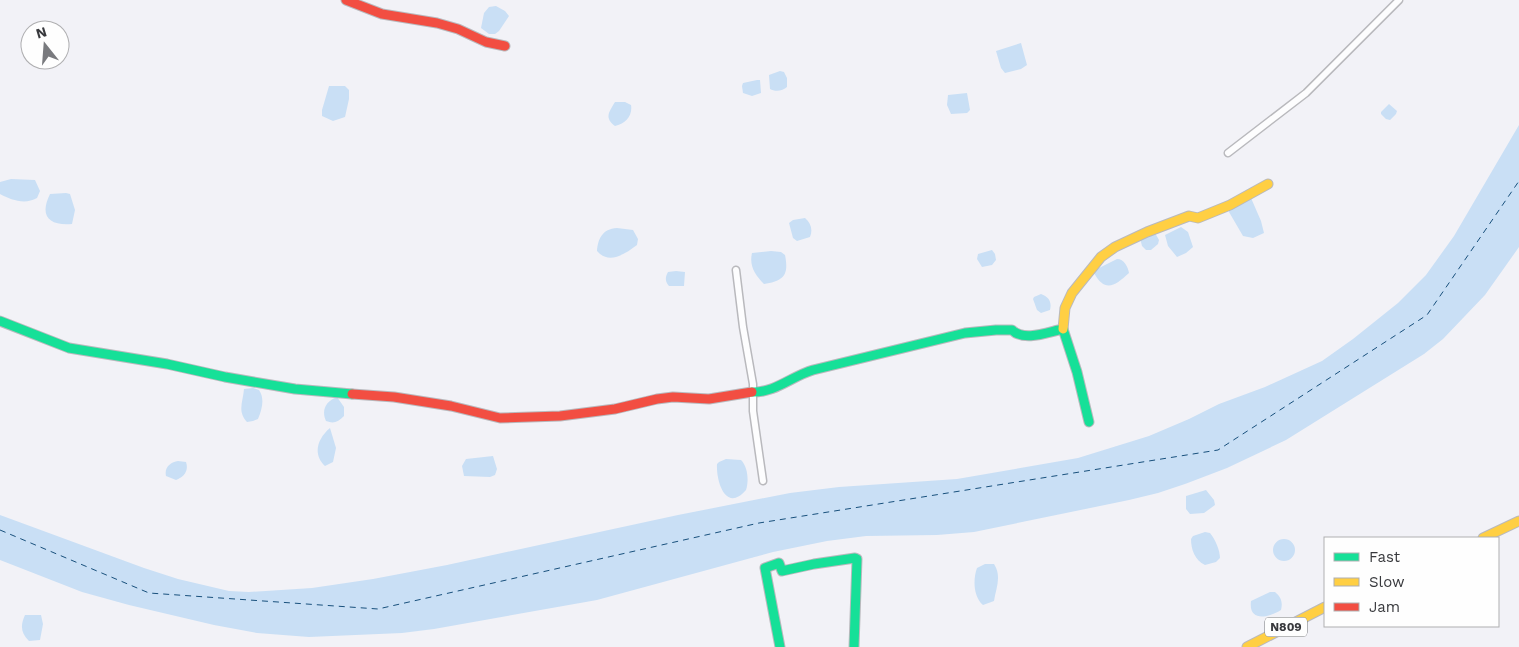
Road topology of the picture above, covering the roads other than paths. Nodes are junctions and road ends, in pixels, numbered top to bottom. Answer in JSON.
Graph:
{"nodes":[{"id":1,"x":346,"y":0,"type":"edge"},
{"id":2,"x":1398,"y":0,"type":"edge"},
{"id":3,"x":505,"y":46,"type":"dead end"},
{"id":4,"x":1228,"y":153,"type":"dead end"},
{"id":5,"x":1268,"y":184,"type":"dead end"},
{"id":6,"x":736,"y":270,"type":"dead end"},
{"id":7,"x":0,"y":321,"type":"edge"},
{"id":8,"x":1063,"y":329,"type":"junction"},
{"id":9,"x":753,"y":392,"type":"junction"},
{"id":10,"x":1089,"y":422,"type":"dead end"},
{"id":11,"x":763,"y":481,"type":"dead end"},
{"id":12,"x":1519,"y":521,"type":"edge"},
{"id":13,"x":1485,"y":537,"type":"edge"},
{"id":14,"x":1324,"y":608,"type":"edge"},
{"id":15,"x":780,"y":647,"type":"edge"},
{"id":16,"x":854,"y":647,"type":"edge"},
{"id":17,"x":1248,"y":647,"type":"edge"}],
"edges":[{"from":1,"to":3,"type":"main road"},
{"from":2,"to":4,"type":"street"},
{"from":5,"to":8,"type":"main road"},
{"from":6,"to":9,"type":"street"},
{"from":7,"to":9,"type":"main road"},
{"from":8,"to":9,"type":"main road"},
{"from":8,"to":10,"type":"main road"},
{"from":9,"to":11,"type":"street"},
{"from":12,"to":13,"type":"main road"},
{"from":14,"to":17,"type":"main road","number":"N809"},
{"from":15,"to":16,"type":"main road"}]}
